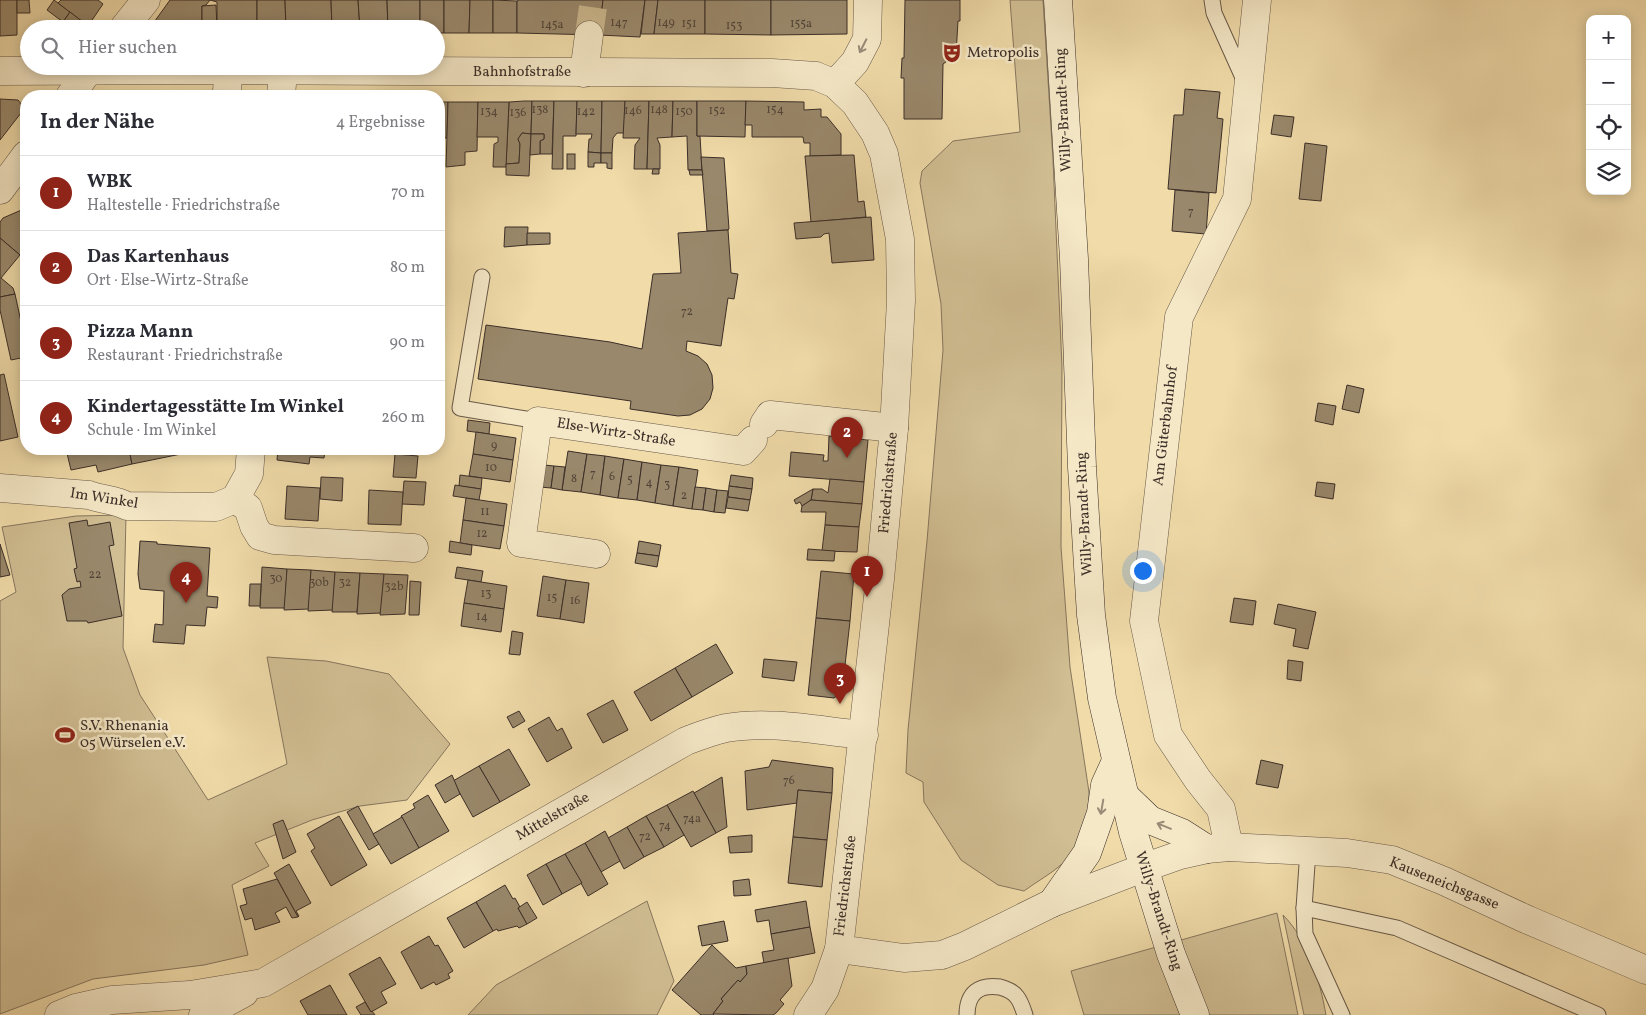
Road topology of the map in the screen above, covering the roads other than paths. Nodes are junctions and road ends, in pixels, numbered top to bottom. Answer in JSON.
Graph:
{"nodes":[{"id":1,"x":146,"y":0,"type":"edge"},
{"id":2,"x":868,"y":0,"type":"edge"},
{"id":3,"x":1058,"y":0,"type":"edge"},
{"id":4,"x":1212,"y":0,"type":"edge"},
{"id":5,"x":1257,"y":0,"type":"edge"},
{"id":6,"x":130,"y":20,"type":"edge"},
{"id":7,"x":589,"y":35,"type":"tunnel mouth"},
{"id":8,"x":20,"y":70,"type":"edge"},
{"id":9,"x":0,"y":71,"type":"edge"},
{"id":10,"x":584,"y":73,"type":"junction"},
{"id":11,"x":86,"y":75,"type":"edge"},
{"id":12,"x":154,"y":75,"type":"edge"},
{"id":13,"x":825,"y":80,"type":"junction"},
{"id":14,"x":226,"y":83,"type":"edge"},
{"id":15,"x":282,"y":83,"type":"edge"},
{"id":16,"x":1248,"y":88,"type":"junction"},
{"id":17,"x":74,"y":90,"type":"edge"},
{"id":18,"x":20,"y":163,"type":"edge"},
{"id":19,"x":20,"y":181,"type":"edge"},
{"id":20,"x":0,"y":189,"type":"edge"},
{"id":21,"x":482,"y":277,"type":"dead end"},
{"id":22,"x":538,"y":421,"type":"junction"},
{"id":23,"x":894,"y":428,"type":"junction"},
{"id":24,"x":251,"y":455,"type":"edge"},
{"id":25,"x":0,"y":488,"type":"edge"},
{"id":26,"x":235,"y":498,"type":"junction"},
{"id":27,"x":414,"y":548,"type":"dead end"},
{"id":28,"x":596,"y":554,"type":"dead end"},
{"id":29,"x":864,"y":735,"type":"junction"},
{"id":30,"x":1116,"y":761,"type":"junction"},
{"id":31,"x":1124,"y":795,"type":"junction"},
{"id":32,"x":1218,"y":848,"type":"junction"},
{"id":33,"x":1308,"y":850,"type":"junction"},
{"id":34,"x":1143,"y":868,"type":"junction"},
{"id":35,"x":1052,"y":903,"type":"junction"},
{"id":36,"x":1304,"y":908,"type":"junction"},
{"id":37,"x":839,"y":949,"type":"junction"},
{"id":38,"x":1646,"y":970,"type":"edge"},
{"id":39,"x":263,"y":983,"type":"junction"},
{"id":40,"x":59,"y":1015,"type":"edge"},
{"id":41,"x":203,"y":1015,"type":"edge"},
{"id":42,"x":808,"y":1015,"type":"edge"},
{"id":43,"x":967,"y":1015,"type":"edge"},
{"id":44,"x":1025,"y":1015,"type":"edge"},
{"id":45,"x":1195,"y":1015,"type":"edge"},
{"id":46,"x":1342,"y":1015,"type":"edge"},
{"id":47,"x":1598,"y":1015,"type":"edge"}],
"edges":[{"from":1,"to":6,"type":"street"},
{"from":2,"to":13,"type":"street","one_way":true},
{"from":3,"to":30,"type":"street","name":"Willy-Brandt-Ring"},
{"from":4,"to":16,"type":"lane"},
{"from":5,"to":16,"type":"street","name":"Am Güterbahnhof"},
{"from":7,"to":10,"type":"street"},
{"from":8,"to":9,"type":"street","name":"Bahnhofstraße"},
{"from":10,"to":13,"type":"street","name":"Bahnhofstraße"},
{"from":10,"to":15,"type":"street","name":"Bahnhofstraße"},
{"from":11,"to":17,"type":"street"},
{"from":12,"to":14,"type":"street","name":"Bahnhofstraße"},
{"from":13,"to":23,"type":"street","name":"Friedrichstraße"},
{"from":14,"to":15,"type":"street","name":"Bahnhofstraße"},
{"from":16,"to":32,"type":"street","name":"Am Güterbahnhof"},
{"from":18,"to":20,"type":"street"},
{"from":19,"to":20,"type":"street"},
{"from":21,"to":22,"type":"lane"},
{"from":22,"to":23,"type":"street","name":"Else-Wirtz-Straße"},
{"from":22,"to":28,"type":"street","name":"Else-Wirtz-Straße"},
{"from":23,"to":29,"type":"street","name":"Friedrichstraße"},
{"from":24,"to":26,"type":"street"},
{"from":25,"to":26,"type":"street","name":"Im Winkel"},
{"from":26,"to":27,"type":"street"},
{"from":29,"to":37,"type":"street","name":"Friedrichstraße"},
{"from":29,"to":39,"type":"street","name":"Mittelstraße"},
{"from":30,"to":31,"type":"street","name":"Willy-Brandt-Ring"},
{"from":30,"to":35,"type":"street","one_way":true},
{"from":32,"to":31,"type":"street","one_way":true},
{"from":31,"to":34,"type":"street","name":"Willy-Brandt-Ring"},
{"from":32,"to":33,"type":"street","name":"Kauseneichsgasse"},
{"from":32,"to":34,"type":"street","name":"Kauseneichsgasse"},
{"from":33,"to":36,"type":"lane"},
{"from":33,"to":38,"type":"street","name":"Kauseneichsgasse"},
{"from":34,"to":35,"type":"street","name":"Friedrichstraße"},
{"from":34,"to":45,"type":"street","name":"Willy-Brandt-Ring"},
{"from":35,"to":37,"type":"street","name":"Friedrichstraße"},
{"from":36,"to":46,"type":"lane"},
{"from":36,"to":47,"type":"lane"},
{"from":37,"to":42,"type":"street","name":"Friedrichstraße"},
{"from":39,"to":40,"type":"street","name":"Mittelstraße"},
{"from":39,"to":41,"type":"street","name":"Mittelstraße"},
{"from":43,"to":44,"type":"lane"}]}
